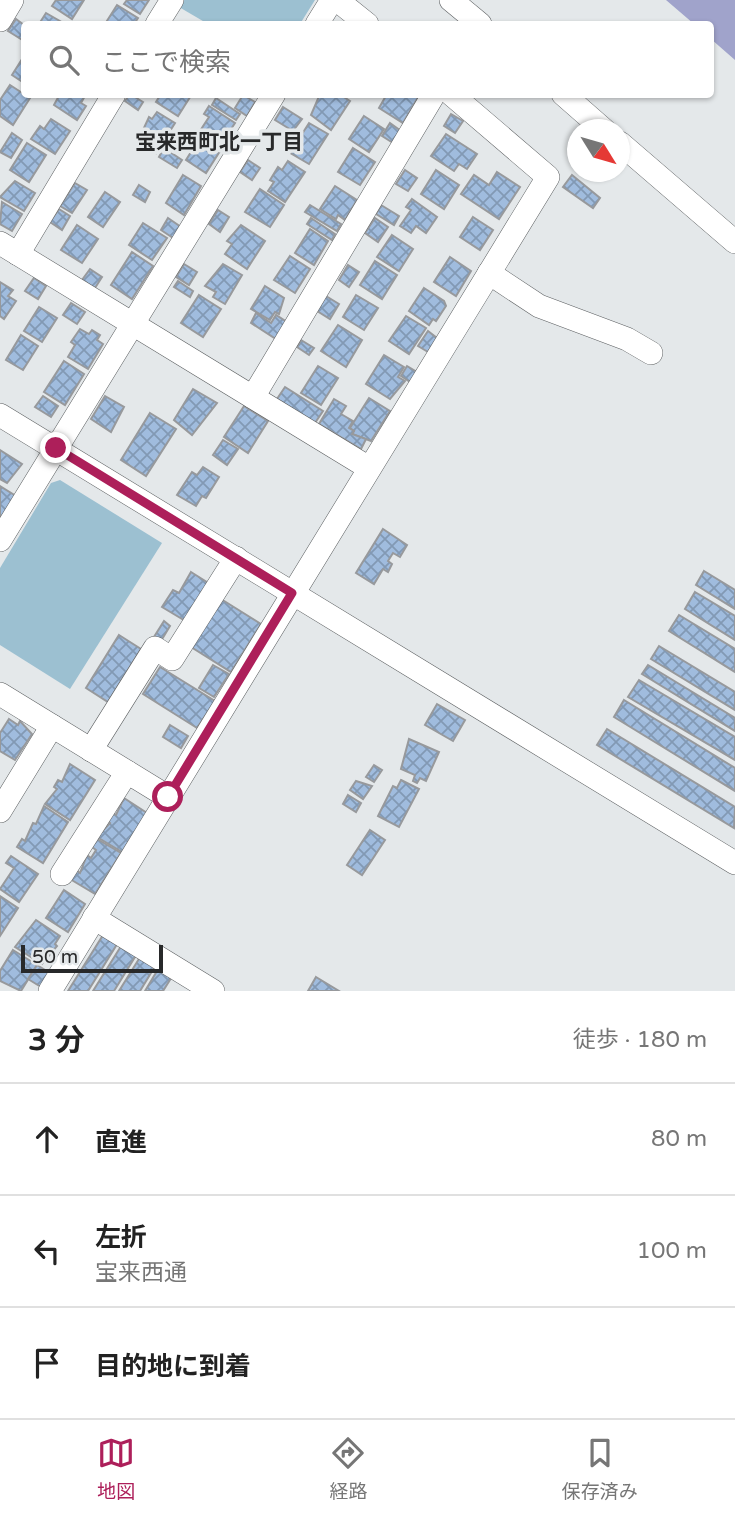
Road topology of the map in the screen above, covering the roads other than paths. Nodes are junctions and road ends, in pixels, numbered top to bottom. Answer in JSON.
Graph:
{"nodes":[{"id":1,"x":12,"y":0,"type":"edge"},
{"id":2,"x":172,"y":0,"type":"edge"},
{"id":3,"x":332,"y":0,"type":"edge"},
{"id":4,"x":337,"y":0,"type":"edge"},
{"id":5,"x":451,"y":0,"type":"edge"},
{"id":6,"x":0,"y":20,"type":"edge"},
{"id":7,"x":159,"y":21,"type":"edge"},
{"id":8,"x":319,"y":21,"type":"edge"},
{"id":9,"x":363,"y":21,"type":"edge"},
{"id":10,"x":476,"y":21,"type":"edge"},
{"id":11,"x":111,"y":98,"type":"edge"},
{"id":12,"x":272,"y":98,"type":"edge"},
{"id":13,"x":432,"y":98,"type":"edge"},
{"id":14,"x":456,"y":98,"type":"edge"},
{"id":15,"x":568,"y":98,"type":"edge"},
{"id":16,"x":591,"y":119,"type":"edge"},
{"id":17,"x":630,"y":152,"type":"edge"},
{"id":18,"x":735,"y":242,"type":"edge"},
{"id":19,"x":9,"y":249,"type":"edge"},
{"id":20,"x":489,"y":273,"type":"junction"},
{"id":21,"x":133,"y":325,"type":"junction"},
{"id":22,"x":651,"y":353,"type":"dead end"},
{"id":23,"x":253,"y":397,"type":"junction"},
{"id":24,"x":0,"y":415,"type":"edge"},
{"id":25,"x":56,"y":448,"type":"junction"},
{"id":26,"x":369,"y":468,"type":"junction"},
{"id":27,"x":0,"y":540,"type":"edge"},
{"id":28,"x":236,"y":558,"type":"junction"},
{"id":29,"x":292,"y":593,"type":"junction"},
{"id":30,"x":0,"y":694,"type":"edge"},
{"id":31,"x":52,"y":726,"type":"junction"},
{"id":32,"x":91,"y":750,"type":"junction"},
{"id":33,"x":127,"y":772,"type":"junction"},
{"id":34,"x":168,"y":797,"type":"junction"},
{"id":35,"x":0,"y":811,"type":"edge"},
{"id":36,"x":735,"y":863,"type":"edge"},
{"id":37,"x":62,"y":874,"type":"dead end"},
{"id":38,"x":94,"y":918,"type":"junction"},
{"id":39,"x":50,"y":991,"type":"edge"},
{"id":40,"x":213,"y":991,"type":"edge"}],
"edges":[{"from":1,"to":6,"type":"street"},
{"from":2,"to":7,"type":"street"},
{"from":3,"to":8,"type":"street"},
{"from":4,"to":9,"type":"street"},
{"from":5,"to":10,"type":"street"},
{"from":11,"to":19,"type":"street"},
{"from":12,"to":21,"type":"street"},
{"from":13,"to":23,"type":"street"},
{"from":14,"to":20,"type":"street"},
{"from":15,"to":16,"type":"street"},
{"from":17,"to":18,"type":"street"},
{"from":19,"to":21,"type":"street"},
{"from":20,"to":22,"type":"street"},
{"from":20,"to":26,"type":"street"},
{"from":21,"to":23,"type":"street"},
{"from":21,"to":25,"type":"street"},
{"from":23,"to":26,"type":"street"},
{"from":24,"to":25,"type":"street"},
{"from":25,"to":27,"type":"street"},
{"from":25,"to":28,"type":"street"},
{"from":26,"to":29,"type":"street"},
{"from":28,"to":29,"type":"street"},
{"from":28,"to":32,"type":"street"},
{"from":29,"to":34,"type":"street"},
{"from":29,"to":36,"type":"street"},
{"from":30,"to":31,"type":"street"},
{"from":31,"to":32,"type":"street"},
{"from":31,"to":35,"type":"street"},
{"from":32,"to":33,"type":"street"},
{"from":33,"to":34,"type":"street"},
{"from":33,"to":37,"type":"street"},
{"from":34,"to":38,"type":"street"},
{"from":38,"to":39,"type":"street"},
{"from":38,"to":40,"type":"street"}]}
